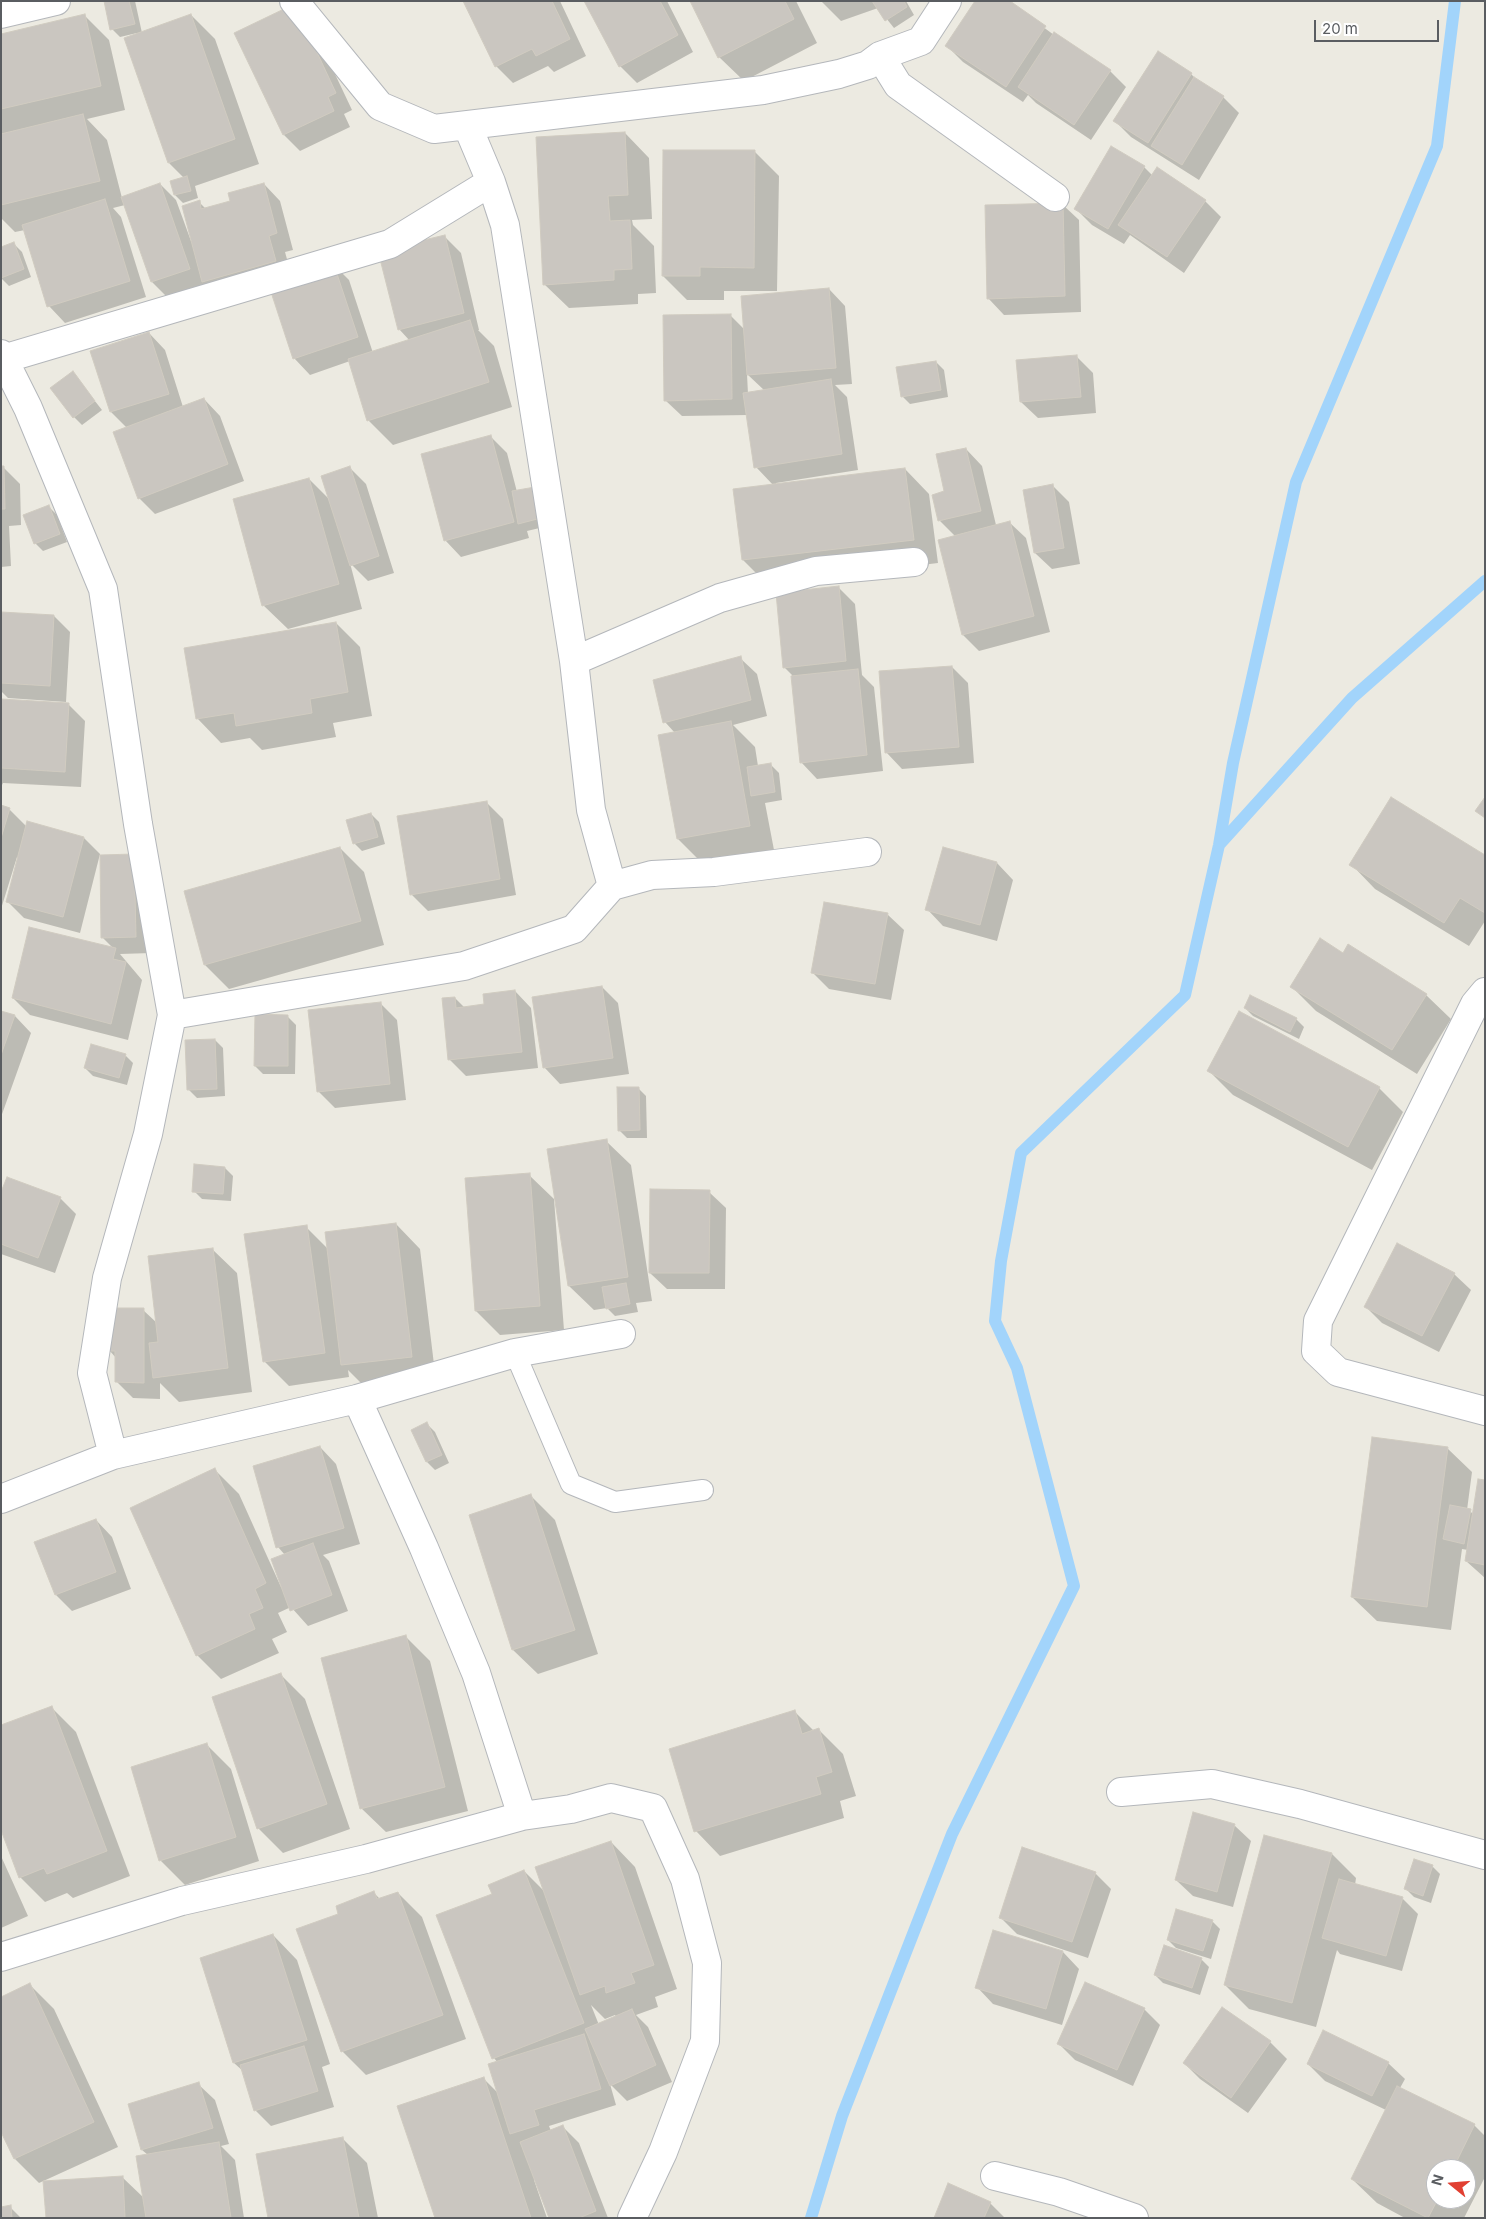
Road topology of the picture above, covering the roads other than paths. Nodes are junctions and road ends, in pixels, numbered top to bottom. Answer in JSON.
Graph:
{"nodes":[{"id":1,"x":56,"y":1,"type":"edge"},
{"id":2,"x":294,"y":1,"type":"edge"},
{"id":3,"x":947,"y":1,"type":"edge"},
{"id":4,"x":1,"y":14,"type":"edge"},
{"id":5,"x":880,"y":56,"type":"junction"},
{"id":6,"x":467,"y":126,"type":"junction"},
{"id":7,"x":491,"y":182,"type":"junction"},
{"id":8,"x":1055,"y":197,"type":"dead end"},
{"id":9,"x":2,"y":356,"type":"edge"},
{"id":10,"x":914,"y":562,"type":"dead end"},
{"id":11,"x":574,"y":661,"type":"junction"},
{"id":12,"x":867,"y":852,"type":"dead end"},
{"id":13,"x":612,"y":886,"type":"junction"},
{"id":14,"x":1485,"y":992,"type":"edge"},
{"id":15,"x":172,"y":1014,"type":"junction"},
{"id":16,"x":620,"y":1334,"type":"dead end"},
{"id":17,"x":515,"y":1353,"type":"junction"},
{"id":18,"x":357,"y":1399,"type":"junction"},
{"id":19,"x":1485,"y":1411,"type":"edge"},
{"id":20,"x":113,"y":1455,"type":"junction"},
{"id":21,"x":703,"y":1490,"type":"dead end"},
{"id":22,"x":1,"y":1499,"type":"edge"},
{"id":23,"x":1121,"y":1792,"type":"dead end"},
{"id":24,"x":522,"y":1816,"type":"junction"},
{"id":25,"x":1485,"y":1855,"type":"edge"},
{"id":26,"x":1,"y":1957,"type":"edge"},
{"id":27,"x":995,"y":2176,"type":"dead end"},
{"id":28,"x":632,"y":2218,"type":"edge"},
{"id":29,"x":1134,"y":2218,"type":"edge"}],
"edges":[{"from":1,"to":4,"type":"street"},
{"from":2,"to":6,"type":"street"},
{"from":3,"to":5,"type":"street"},
{"from":5,"to":6,"type":"street"},
{"from":5,"to":8,"type":"street"},
{"from":6,"to":7,"type":"street"},
{"from":7,"to":9,"type":"street"},
{"from":7,"to":11,"type":"street"},
{"from":9,"to":15,"type":"street"},
{"from":10,"to":11,"type":"street"},
{"from":11,"to":13,"type":"street"},
{"from":12,"to":13,"type":"street"},
{"from":13,"to":15,"type":"street"},
{"from":14,"to":19,"type":"street"},
{"from":15,"to":20,"type":"street"},
{"from":16,"to":17,"type":"street"},
{"from":17,"to":18,"type":"street"},
{"from":17,"to":21,"type":"lane"},
{"from":18,"to":20,"type":"street"},
{"from":18,"to":24,"type":"street"},
{"from":20,"to":22,"type":"street"},
{"from":23,"to":25,"type":"street"},
{"from":24,"to":26,"type":"street"},
{"from":24,"to":28,"type":"street"},
{"from":27,"to":29,"type":"street"}]}
